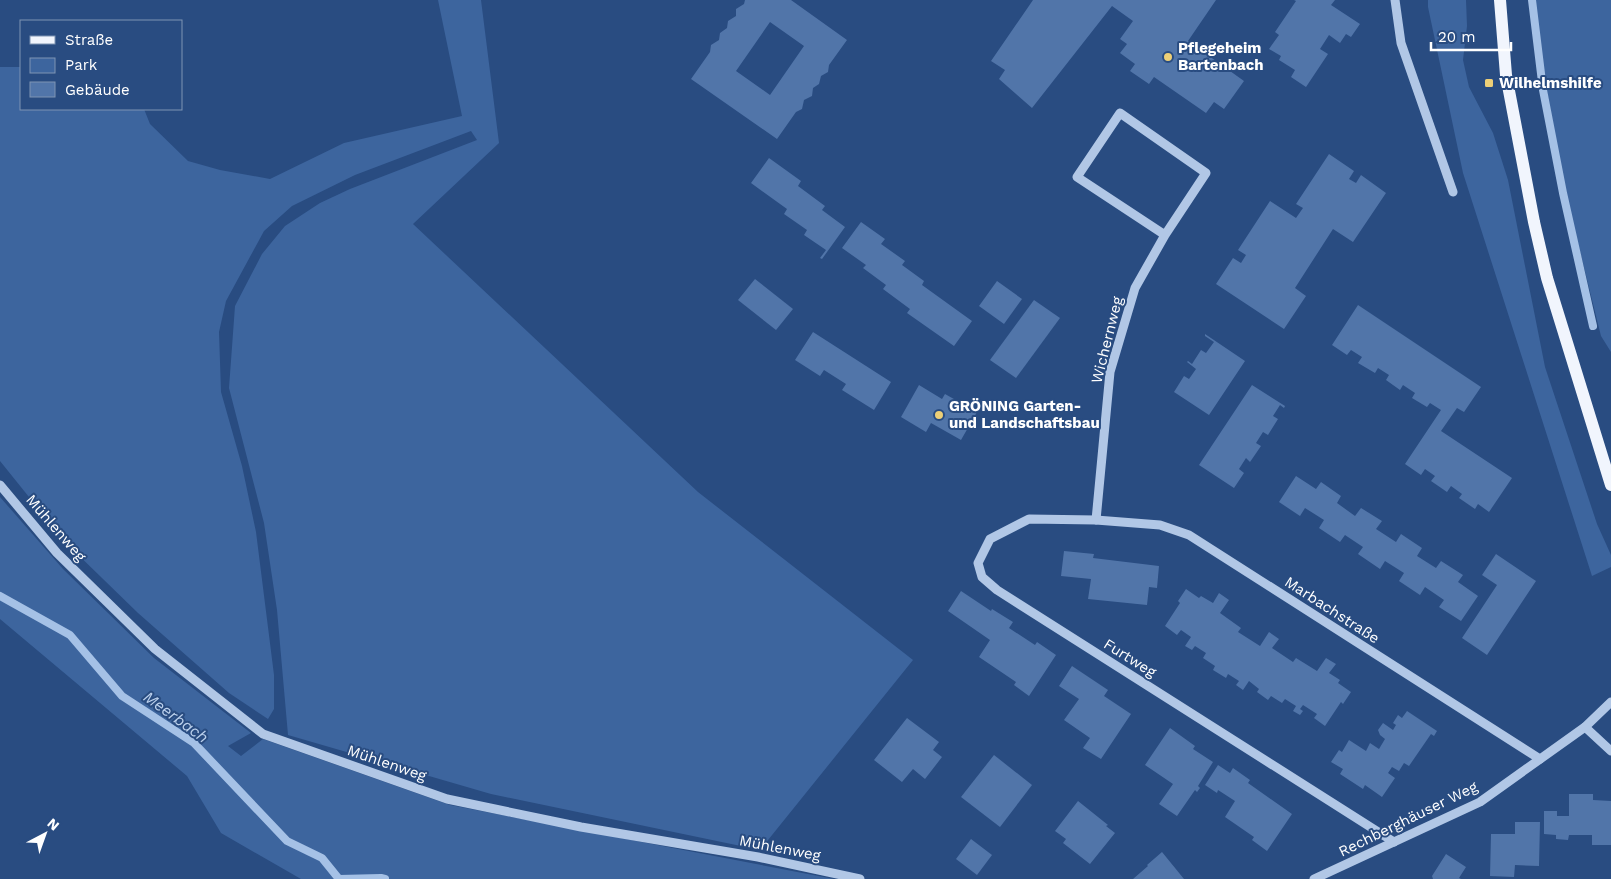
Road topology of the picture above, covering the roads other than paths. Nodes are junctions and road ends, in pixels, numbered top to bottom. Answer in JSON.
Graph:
{"nodes":[{"id":1,"x":1395,"y":0,"type":"edge"},
{"id":2,"x":1500,"y":0,"type":"edge"},
{"id":3,"x":1453,"y":192,"type":"dead end"},
{"id":4,"x":1165,"y":235,"type":"junction"},
{"id":5,"x":0,"y":485,"type":"edge"},
{"id":6,"x":1611,"y":485,"type":"edge"},
{"id":7,"x":1096,"y":520,"type":"junction"},
{"id":8,"x":1611,"y":702,"type":"edge"},
{"id":9,"x":1585,"y":727,"type":"junction"},
{"id":10,"x":1611,"y":751,"type":"edge"},
{"id":11,"x":1540,"y":759,"type":"junction"},
{"id":12,"x":1394,"y":842,"type":"junction"},
{"id":13,"x":857,"y":878,"type":"edge"},
{"id":14,"x":1315,"y":879,"type":"edge"}],
"edges":[{"from":1,"to":3,"type":"street"},
{"from":2,"to":6,"type":"main road"},
{"from":4,"to":4,"type":"street","name":"Wichernweg"},
{"from":4,"to":7,"type":"street","name":"Wichernweg"},
{"from":5,"to":13,"type":"street","name":"Mühlenweg"},
{"from":7,"to":11,"type":"street","name":"Marbachstraße"},
{"from":7,"to":12,"type":"street","name":"Furtweg"},
{"from":8,"to":9,"type":"street","name":"Rechberghäuser Weg"},
{"from":9,"to":10,"type":"street"},
{"from":9,"to":11,"type":"street","name":"Rechberghäuser Weg"},
{"from":11,"to":12,"type":"street","name":"Rechberghäuser Weg"},
{"from":12,"to":14,"type":"street","name":"Rechberghäuser Weg"}]}
